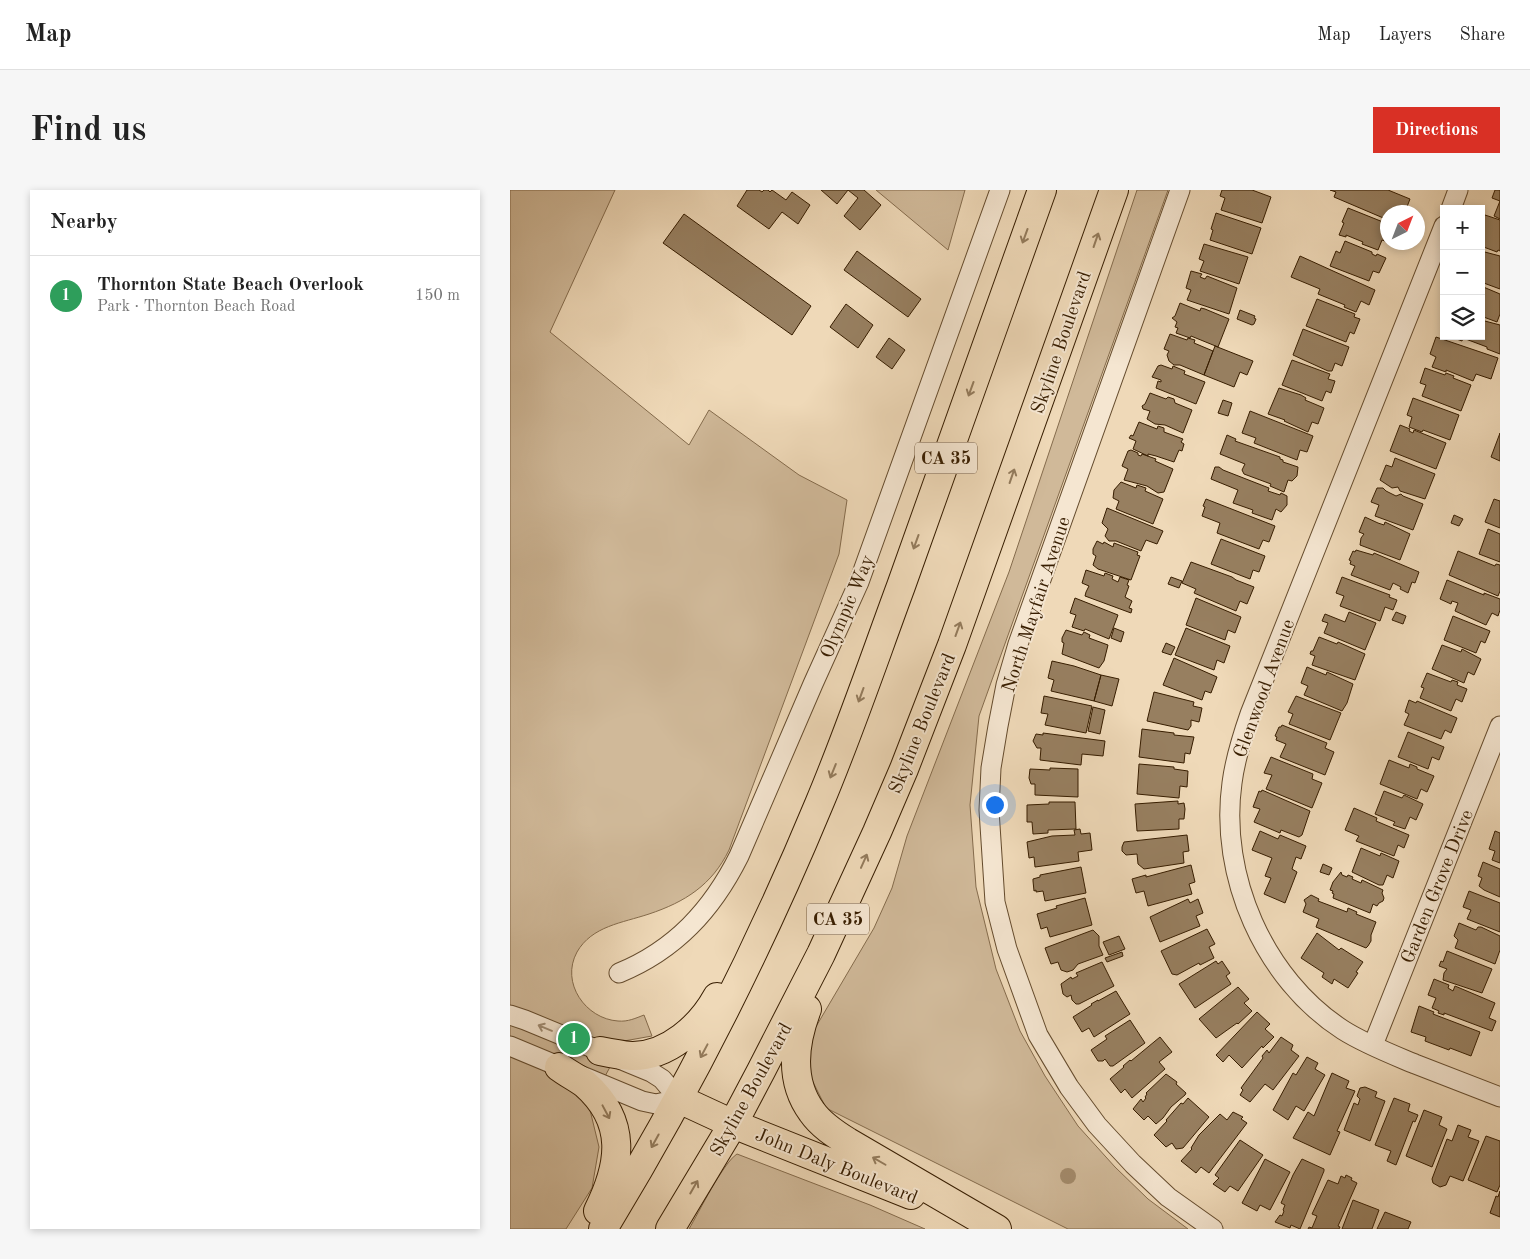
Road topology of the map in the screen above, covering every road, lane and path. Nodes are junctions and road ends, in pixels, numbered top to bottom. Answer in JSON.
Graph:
{"nodes":[{"id":1,"x":1000,"y":190,"type":"edge"},
{"id":2,"x":1042,"y":190,"type":"edge"},
{"id":3,"x":1114,"y":190,"type":"edge"},
{"id":4,"x":1180,"y":190,"type":"edge"},
{"id":5,"x":1458,"y":190,"type":"edge"},
{"id":6,"x":1452,"y":205,"type":"edge"},
{"id":7,"x":1440,"y":236,"type":"edge"},
{"id":8,"x":1500,"y":726,"type":"edge"},
{"id":9,"x":793,"y":865,"type":"junction"},
{"id":10,"x":850,"y":892,"type":"junction"},
{"id":11,"x":619,"y":973,"type":"dead end"},
{"id":12,"x":510,"y":1015,"type":"edge"},
{"id":13,"x":1373,"y":1045,"type":"junction"},
{"id":14,"x":510,"y":1046,"type":"edge"},
{"id":15,"x":600,"y":1051,"type":"junction"},
{"id":16,"x":559,"y":1067,"type":"junction"},
{"id":17,"x":1500,"y":1097,"type":"edge"},
{"id":18,"x":679,"y":1099,"type":"junction"},
{"id":19,"x":733,"y":1124,"type":"junction"},
{"id":20,"x":589,"y":1229,"type":"edge"},
{"id":21,"x":603,"y":1229,"type":"edge"},
{"id":22,"x":670,"y":1229,"type":"edge"},
{"id":23,"x":997,"y":1229,"type":"edge"},
{"id":24,"x":1213,"y":1229,"type":"edge"}],
"edges":[{"from":1,"to":11,"type":"street","name":"Olympic Way"},
{"from":2,"to":9,"type":"main road","number":"CA 35","one_way":true},
{"from":10,"to":3,"type":"main road","name":"Skyline Boulevard","number":"CA 35","one_way":true},
{"from":4,"to":24,"type":"street","name":"North Mayfair Avenue"},
{"from":5,"to":6,"type":"street"},
{"from":7,"to":13,"type":"street","name":"Glenwood Avenue"},
{"from":8,"to":13,"type":"street","name":"Garden Grove Drive"},
{"from":9,"to":15,"type":"main road"},
{"from":9,"to":18,"type":"main road","number":"CA 35","one_way":true},
{"from":10,"to":19,"type":"main road","name":"Skyline Boulevard","number":"CA 35"},
{"from":23,"to":10,"type":"main road","one_way":true},
{"from":15,"to":12,"type":"street","one_way":true},
{"from":13,"to":17,"type":"street","name":"Glenwood Avenue"},
{"from":14,"to":16,"type":"street"},
{"from":15,"to":18,"type":"street"},
{"from":16,"to":18,"type":"street"},
{"from":16,"to":20,"type":"main road","one_way":true},
{"from":18,"to":19,"type":"main road","name":"John Daly Boulevard"},
{"from":18,"to":21,"type":"main road","number":"CA 35","one_way":true},
{"from":22,"to":19,"type":"main road","name":"Skyline Boulevard","number":"CA 35","one_way":true},
{"from":19,"to":23,"type":"main road","name":"John Daly Boulevard"}]}
